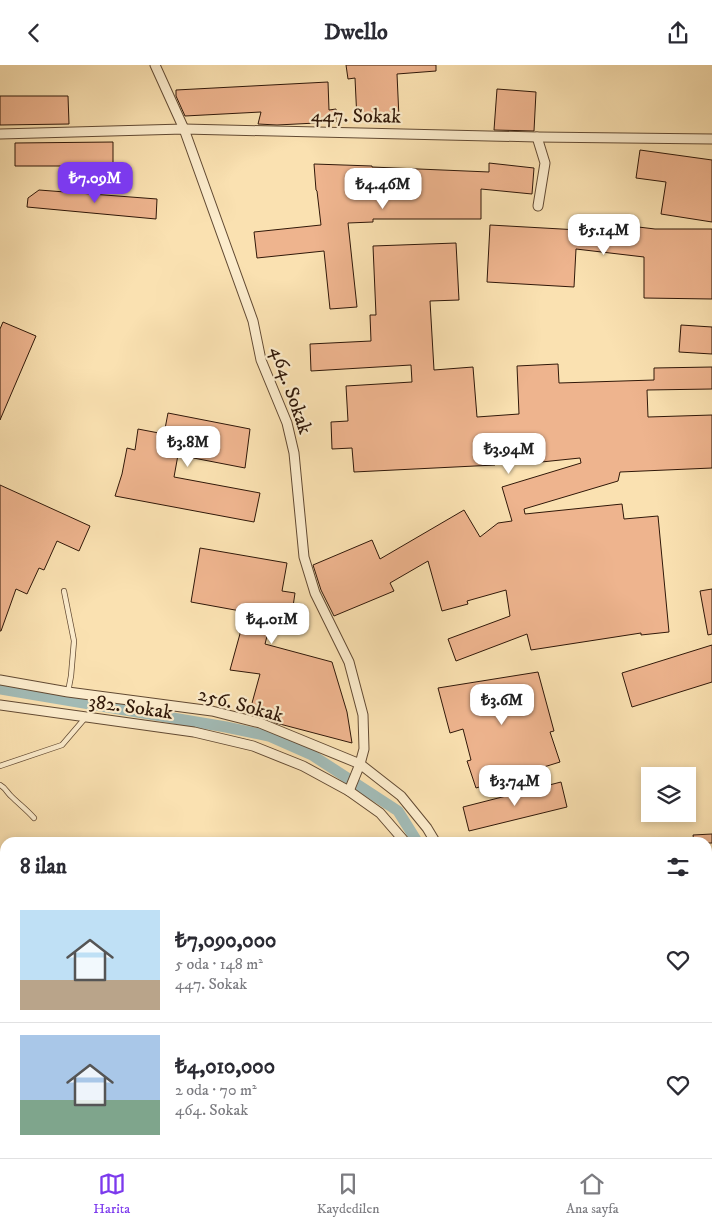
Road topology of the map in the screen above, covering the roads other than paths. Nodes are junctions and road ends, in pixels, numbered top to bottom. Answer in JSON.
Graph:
{"nodes":[{"id":1,"x":155,"y":65,"type":"edge"},
{"id":2,"x":184,"y":129,"type":"junction"},
{"id":3,"x":0,"y":134,"type":"edge"},
{"id":4,"x":537,"y":137,"type":"junction"},
{"id":5,"x":712,"y":139,"type":"edge"},
{"id":6,"x":538,"y":206,"type":"dead end"},
{"id":7,"x":64,"y":591,"type":"dead end"},
{"id":8,"x":0,"y":680,"type":"edge"},
{"id":9,"x":68,"y":692,"type":"junction"},
{"id":10,"x":0,"y":705,"type":"edge"},
{"id":11,"x":86,"y":717,"type":"junction"},
{"id":12,"x":0,"y":767,"type":"edge"},
{"id":13,"x":358,"y":768,"type":"junction"},
{"id":14,"x":0,"y":785,"type":"edge"},
{"id":15,"x":349,"y":790,"type":"junction"},
{"id":16,"x":34,"y":818,"type":"dead end"},
{"id":17,"x":401,"y":837,"type":"edge"},
{"id":18,"x":432,"y":837,"type":"edge"}],
"edges":[{"from":1,"to":2,"type":"street","name":"464. Sokak"},
{"from":2,"to":3,"type":"street","name":"447. Sokak"},
{"from":2,"to":4,"type":"street","name":"447. Sokak"},
{"from":2,"to":13,"type":"street","name":"464. Sokak"},
{"from":4,"to":5,"type":"street","name":"447. Sokak"},
{"from":4,"to":6,"type":"street"},
{"from":7,"to":9,"type":"lane"},
{"from":8,"to":9,"type":"street","name":"256. Sokak"},
{"from":9,"to":13,"type":"street","name":"256. Sokak"},
{"from":10,"to":11,"type":"street","name":"382. Sokak"},
{"from":11,"to":12,"type":"lane"},
{"from":11,"to":15,"type":"street","name":"382. Sokak"},
{"from":13,"to":15,"type":"street","name":"464. Sokak"},
{"from":13,"to":18,"type":"street","name":"256. Sokak"},
{"from":14,"to":16,"type":"lane"},
{"from":15,"to":17,"type":"street","name":"382. Sokak"}]}
